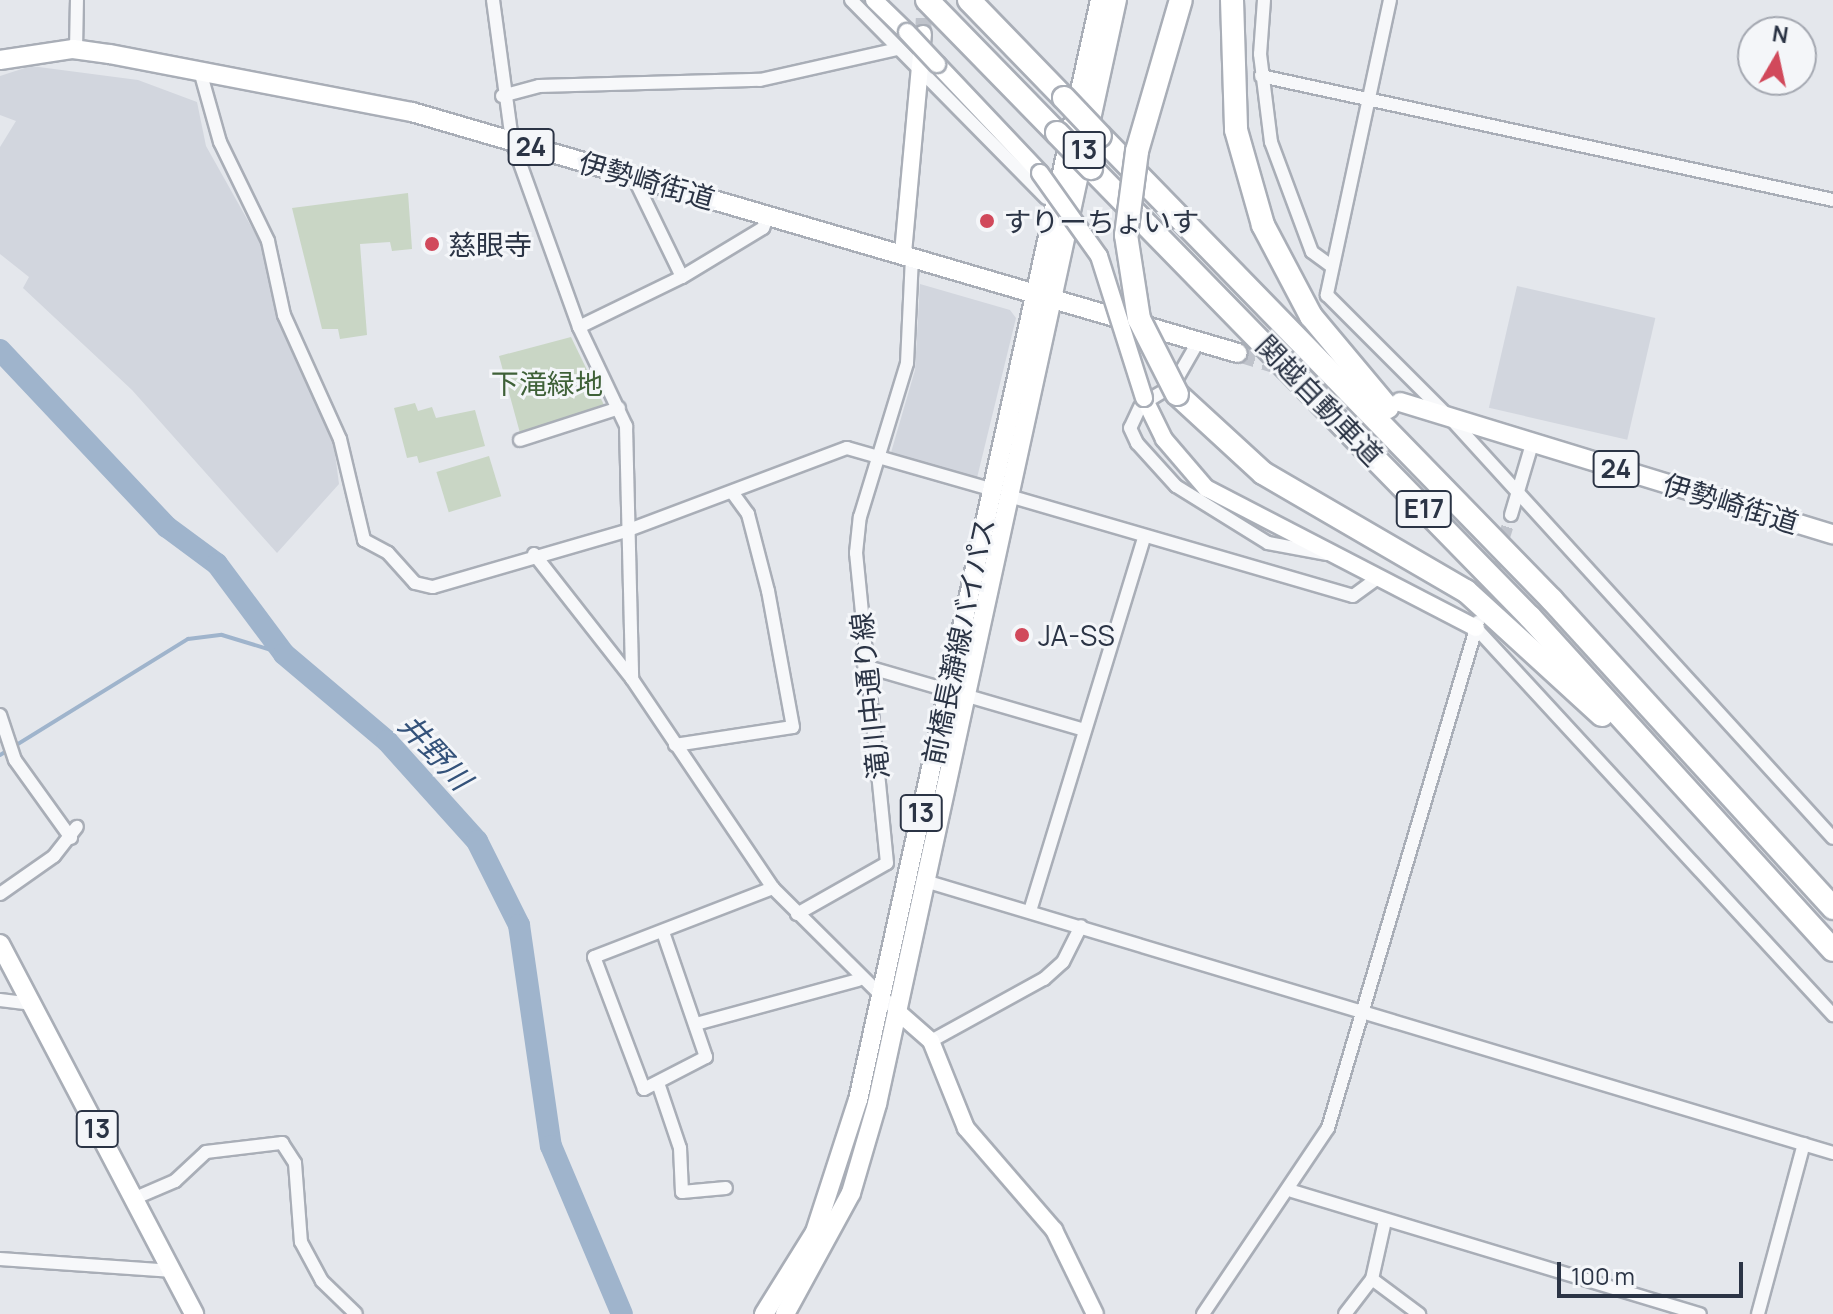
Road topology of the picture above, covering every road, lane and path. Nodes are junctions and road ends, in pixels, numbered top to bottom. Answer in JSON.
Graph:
{"nodes":[{"id":1,"x":77,"y":0,"type":"edge"},
{"id":2,"x":493,"y":0,"type":"edge"},
{"id":3,"x":851,"y":0,"type":"edge"},
{"id":4,"x":874,"y":0,"type":"edge"},
{"id":5,"x":927,"y":0,"type":"edge"},
{"id":6,"x":969,"y":0,"type":"edge"},
{"id":7,"x":1100,"y":0,"type":"edge"},
{"id":8,"x":1117,"y":0,"type":"edge"},
{"id":9,"x":1181,"y":0,"type":"edge"},
{"id":10,"x":1232,"y":0,"type":"edge"},
{"id":11,"x":1264,"y":0,"type":"edge"},
{"id":12,"x":1390,"y":0,"type":"edge"},
{"id":13,"x":915,"y":33,"type":"junction"},
{"id":14,"x":898,"y":49,"type":"junction"},
{"id":15,"x":76,"y":50,"type":"junction"},
{"id":16,"x":0,"y":60,"type":"edge"},
{"id":17,"x":200,"y":71,"type":"junction"},
{"id":18,"x":922,"y":75,"type":"junction"},
{"id":19,"x":1261,"y":76,"type":"junction"},
{"id":20,"x":502,"y":96,"type":"junction"},
{"id":21,"x":1368,"y":98,"type":"junction"},
{"id":22,"x":512,"y":141,"type":"junction"},
{"id":23,"x":633,"y":175,"type":"junction"},
{"id":24,"x":1046,"y":198,"type":"dead end"},
{"id":25,"x":1833,"y":200,"type":"edge"},
{"id":26,"x":768,"y":216,"type":"junction"},
{"id":27,"x":908,"y":255,"type":"junction"},
{"id":28,"x":1331,"y":266,"type":"junction"},
{"id":29,"x":682,"y":277,"type":"junction"},
{"id":30,"x":1033,"y":295,"type":"junction"},
{"id":31,"x":1052,"y":299,"type":"junction"},
{"id":32,"x":579,"y":327,"type":"junction"},
{"id":33,"x":1198,"y":342,"type":"junction"},
{"id":34,"x":1238,"y":353,"type":"tunnel mouth"},
{"id":35,"x":1158,"y":395,"type":"junction"},
{"id":36,"x":1400,"y":402,"type":"dead end"},
{"id":37,"x":619,"y":408,"type":"junction"},
{"id":38,"x":1450,"y":418,"type":"junction"},
{"id":39,"x":520,"y":440,"type":"dead end"},
{"id":40,"x":1532,"y":444,"type":"junction"},
{"id":41,"x":879,"y":459,"type":"junction"},
{"id":42,"x":990,"y":489,"type":"junction"},
{"id":43,"x":1516,"y":492,"type":"junction"},
{"id":44,"x":733,"y":493,"type":"junction"},
{"id":45,"x":1009,"y":496,"type":"junction"},
{"id":46,"x":1511,"y":515,"type":"tunnel mouth"},
{"id":47,"x":626,"y":531,"type":"junction"},
{"id":48,"x":1833,"y":534,"type":"edge"},
{"id":49,"x":1144,"y":537,"type":"junction"},
{"id":50,"x":534,"y":554,"type":"junction"},
{"id":51,"x":1326,"y":554,"type":"junction"},
{"id":52,"x":1376,"y":579,"type":"junction"},
{"id":53,"x":1552,"y":600,"type":"junction"},
{"id":54,"x":1477,"y":625,"type":"junction"},
{"id":55,"x":864,"y":666,"type":"junction"},
{"id":56,"x":632,"y":679,"type":"junction"},
{"id":57,"x":957,"y":693,"type":"junction"},
{"id":58,"x":0,"y":715,"type":"edge"},
{"id":59,"x":1084,"y":730,"type":"junction"},
{"id":60,"x":675,"y":745,"type":"junction"},
{"id":61,"x":1833,"y":838,"type":"edge"},
{"id":62,"x":1751,"y":857,"type":"junction"},
{"id":63,"x":925,"y":881,"type":"junction"},
{"id":64,"x":773,"y":888,"type":"junction"},
{"id":65,"x":0,"y":894,"type":"edge"},
{"id":66,"x":1833,"y":908,"type":"edge"},
{"id":67,"x":1030,"y":911,"type":"junction"},
{"id":68,"x":797,"y":914,"type":"junction"},
{"id":69,"x":1081,"y":926,"type":"junction"},
{"id":70,"x":664,"y":935,"type":"junction"},
{"id":71,"x":0,"y":944,"type":"edge"},
{"id":72,"x":1833,"y":950,"type":"edge"},
{"id":73,"x":858,"y":980,"type":"junction"},
{"id":74,"x":881,"y":998,"type":"junction"},
{"id":75,"x":0,"y":1000,"type":"edge"},
{"id":76,"x":31,"y":1004,"type":"junction"},
{"id":77,"x":1362,"y":1010,"type":"junction"},
{"id":78,"x":898,"y":1012,"type":"junction"},
{"id":79,"x":1833,"y":1015,"type":"edge"},
{"id":80,"x":696,"y":1024,"type":"junction"},
{"id":81,"x":931,"y":1041,"type":"junction"},
{"id":82,"x":658,"y":1083,"type":"junction"},
{"id":83,"x":1804,"y":1144,"type":"junction"},
{"id":84,"x":1833,"y":1153,"type":"edge"},
{"id":85,"x":726,"y":1188,"type":"dead end"},
{"id":86,"x":1292,"y":1191,"type":"junction"},
{"id":87,"x":133,"y":1199,"type":"junction"},
{"id":88,"x":1385,"y":1221,"type":"junction"},
{"id":89,"x":0,"y":1259,"type":"edge"},
{"id":90,"x":170,"y":1271,"type":"junction"},
{"id":91,"x":1372,"y":1279,"type":"junction"},
{"id":92,"x":1650,"y":1299,"type":"junction"},
{"id":93,"x":194,"y":1314,"type":"edge"},
{"id":94,"x":356,"y":1314,"type":"edge"},
{"id":95,"x":764,"y":1314,"type":"edge"},
{"id":96,"x":785,"y":1314,"type":"edge"},
{"id":97,"x":1095,"y":1314,"type":"edge"},
{"id":98,"x":1203,"y":1314,"type":"edge"},
{"id":99,"x":1345,"y":1314,"type":"edge"},
{"id":100,"x":1419,"y":1314,"type":"edge"},
{"id":101,"x":1645,"y":1314,"type":"edge"},
{"id":102,"x":1700,"y":1314,"type":"edge"},
{"id":103,"x":1758,"y":1314,"type":"edge"}],
"edges":[{"from":1,"to":15,"type":"street"},
{"from":2,"to":20,"type":"street"},
{"from":3,"to":14,"type":"street"},
{"from":4,"to":13,"type":"street"},
{"from":5,"to":62,"type":"highway","name":"関越自動車道","number":"E17","bridge":true},
{"from":6,"to":53,"type":"highway","name":"関越自動車道","number":"E17","bridge":true},
{"from":7,"to":30,"type":"main road","name":"前橋長瀞線バイパス","number":"13"},
{"from":8,"to":31,"type":"main road","name":"前橋長瀞線バイパス","number":"13"},
{"from":9,"to":35,"type":"highway","bridge":true},
{"from":10,"to":53,"type":"highway"},
{"from":11,"to":19,"type":"street"},
{"from":12,"to":21,"type":"street"},
{"from":13,"to":18,"type":"street","name":"滝川中通り線"},
{"from":13,"to":35,"type":"street","bridge":true},
{"from":14,"to":18,"type":"street"},
{"from":14,"to":20,"type":"street"},
{"from":15,"to":16,"type":"main road","name":"伊勢崎街道","number":"24"},
{"from":15,"to":17,"type":"main road","name":"伊勢崎街道","number":"24"},
{"from":17,"to":22,"type":"main road","name":"伊勢崎街道","number":"24"},
{"from":17,"to":50,"type":"street"},
{"from":18,"to":24,"type":"street"},
{"from":18,"to":27,"type":"street","name":"滝川中通り線"},
{"from":19,"to":21,"type":"street"},
{"from":19,"to":28,"type":"street"},
{"from":20,"to":22,"type":"street"},
{"from":21,"to":25,"type":"street"},
{"from":21,"to":28,"type":"street"},
{"from":22,"to":23,"type":"main road","name":"伊勢崎街道","number":"24"},
{"from":22,"to":32,"type":"street"},
{"from":23,"to":26,"type":"main road","name":"伊勢崎街道","number":"24"},
{"from":23,"to":29,"type":"street"},
{"from":26,"to":27,"type":"main road","name":"伊勢崎街道","number":"24"},
{"from":26,"to":29,"type":"street"},
{"from":27,"to":30,"type":"main road","name":"伊勢崎街道","number":"24"},
{"from":27,"to":41,"type":"street","name":"滝川中通り線"},
{"from":28,"to":38,"type":"street"},
{"from":29,"to":32,"type":"street"},
{"from":30,"to":31,"type":"main road","name":"伊勢崎街道","number":"24"},
{"from":30,"to":42,"type":"main road","name":"前橋長瀞線バイパス","number":"13"},
{"from":31,"to":33,"type":"main road","name":"伊勢崎街道","number":"24"},
{"from":31,"to":45,"type":"main road","name":"前橋長瀞線バイパス","number":"13"},
{"from":32,"to":37,"type":"street"},
{"from":33,"to":34,"type":"main road","name":"伊勢崎街道","number":"24"},
{"from":33,"to":35,"type":"street"},
{"from":35,"to":51,"type":"street"},
{"from":35,"to":51,"type":"street"},
{"from":35,"to":62,"type":"highway"},
{"from":36,"to":38,"type":"main road","name":"伊勢崎街道","number":"24"},
{"from":37,"to":39,"type":"street"},
{"from":37,"to":47,"type":"street"},
{"from":38,"to":40,"type":"main road","name":"伊勢崎街道","number":"24"},
{"from":38,"to":43,"type":"street"},
{"from":40,"to":43,"type":"street"},
{"from":40,"to":48,"type":"main road","name":"伊勢崎街道","number":"24"},
{"from":41,"to":42,"type":"street"},
{"from":41,"to":44,"type":"street"},
{"from":41,"to":55,"type":"street","name":"滝川中通り線"},
{"from":42,"to":57,"type":"main road","name":"前橋長瀞線バイパス","number":"13"},
{"from":43,"to":46,"type":"street"},
{"from":43,"to":61,"type":"street"},
{"from":44,"to":47,"type":"street"},
{"from":44,"to":60,"type":"street"},
{"from":45,"to":49,"type":"street"},
{"from":45,"to":57,"type":"main road","name":"前橋長瀞線バイパス","number":"13"},
{"from":47,"to":50,"type":"street"},
{"from":47,"to":56,"type":"street"},
{"from":49,"to":52,"type":"street"},
{"from":49,"to":59,"type":"street"},
{"from":50,"to":56,"type":"street"},
{"from":51,"to":52,"type":"street"},
{"from":52,"to":54,"type":"street"},
{"from":53,"to":66,"type":"highway","name":"関越自動車道","number":"E17"},
{"from":54,"to":77,"type":"street"},
{"from":54,"to":79,"type":"street"},
{"from":55,"to":57,"type":"street"},
{"from":55,"to":68,"type":"street","name":"滝川中通り線"},
{"from":56,"to":60,"type":"street"},
{"from":57,"to":59,"type":"street"},
{"from":57,"to":63,"type":"main road","name":"前橋長瀞線バイパス","number":"13"},
{"from":57,"to":74,"type":"main road","name":"前橋長瀞線バイパス","number":"13"},
{"from":58,"to":65,"type":"street"},
{"from":59,"to":67,"type":"street"},
{"from":60,"to":64,"type":"street"},
{"from":62,"to":72,"type":"highway","name":"関越自動車道","number":"E17"},
{"from":63,"to":67,"type":"street"},
{"from":63,"to":78,"type":"main road","name":"前橋長瀞線バイパス","number":"13"},
{"from":64,"to":68,"type":"street"},
{"from":64,"to":70,"type":"street"},
{"from":67,"to":69,"type":"street"},
{"from":68,"to":73,"type":"street"},
{"from":69,"to":77,"type":"street"},
{"from":69,"to":81,"type":"street"},
{"from":70,"to":80,"type":"street"},
{"from":70,"to":82,"type":"street"},
{"from":71,"to":76,"type":"main road","number":"13"},
{"from":73,"to":74,"type":"street"},
{"from":73,"to":80,"type":"street"},
{"from":74,"to":78,"type":"street"},
{"from":74,"to":95,"type":"main road","name":"前橋長瀞線バイパス","number":"13"},
{"from":75,"to":76,"type":"street"},
{"from":76,"to":87,"type":"main road","number":"13"},
{"from":77,"to":83,"type":"street"},
{"from":77,"to":86,"type":"street"},
{"from":78,"to":81,"type":"street"},
{"from":78,"to":96,"type":"main road","name":"前橋長瀞線バイパス","number":"13"},
{"from":80,"to":82,"type":"street"},
{"from":81,"to":97,"type":"street"},
{"from":82,"to":85,"type":"street"},
{"from":83,"to":84,"type":"street"},
{"from":83,"to":103,"type":"street"},
{"from":86,"to":88,"type":"street"},
{"from":86,"to":98,"type":"street"},
{"from":87,"to":90,"type":"main road","number":"13"},
{"from":87,"to":94,"type":"street"},
{"from":88,"to":91,"type":"street"},
{"from":88,"to":92,"type":"street"},
{"from":89,"to":90,"type":"street"},
{"from":90,"to":93,"type":"main road","number":"13"},
{"from":91,"to":99,"type":"street"},
{"from":91,"to":100,"type":"street"},
{"from":92,"to":101,"type":"street"},
{"from":92,"to":102,"type":"street"}]}
